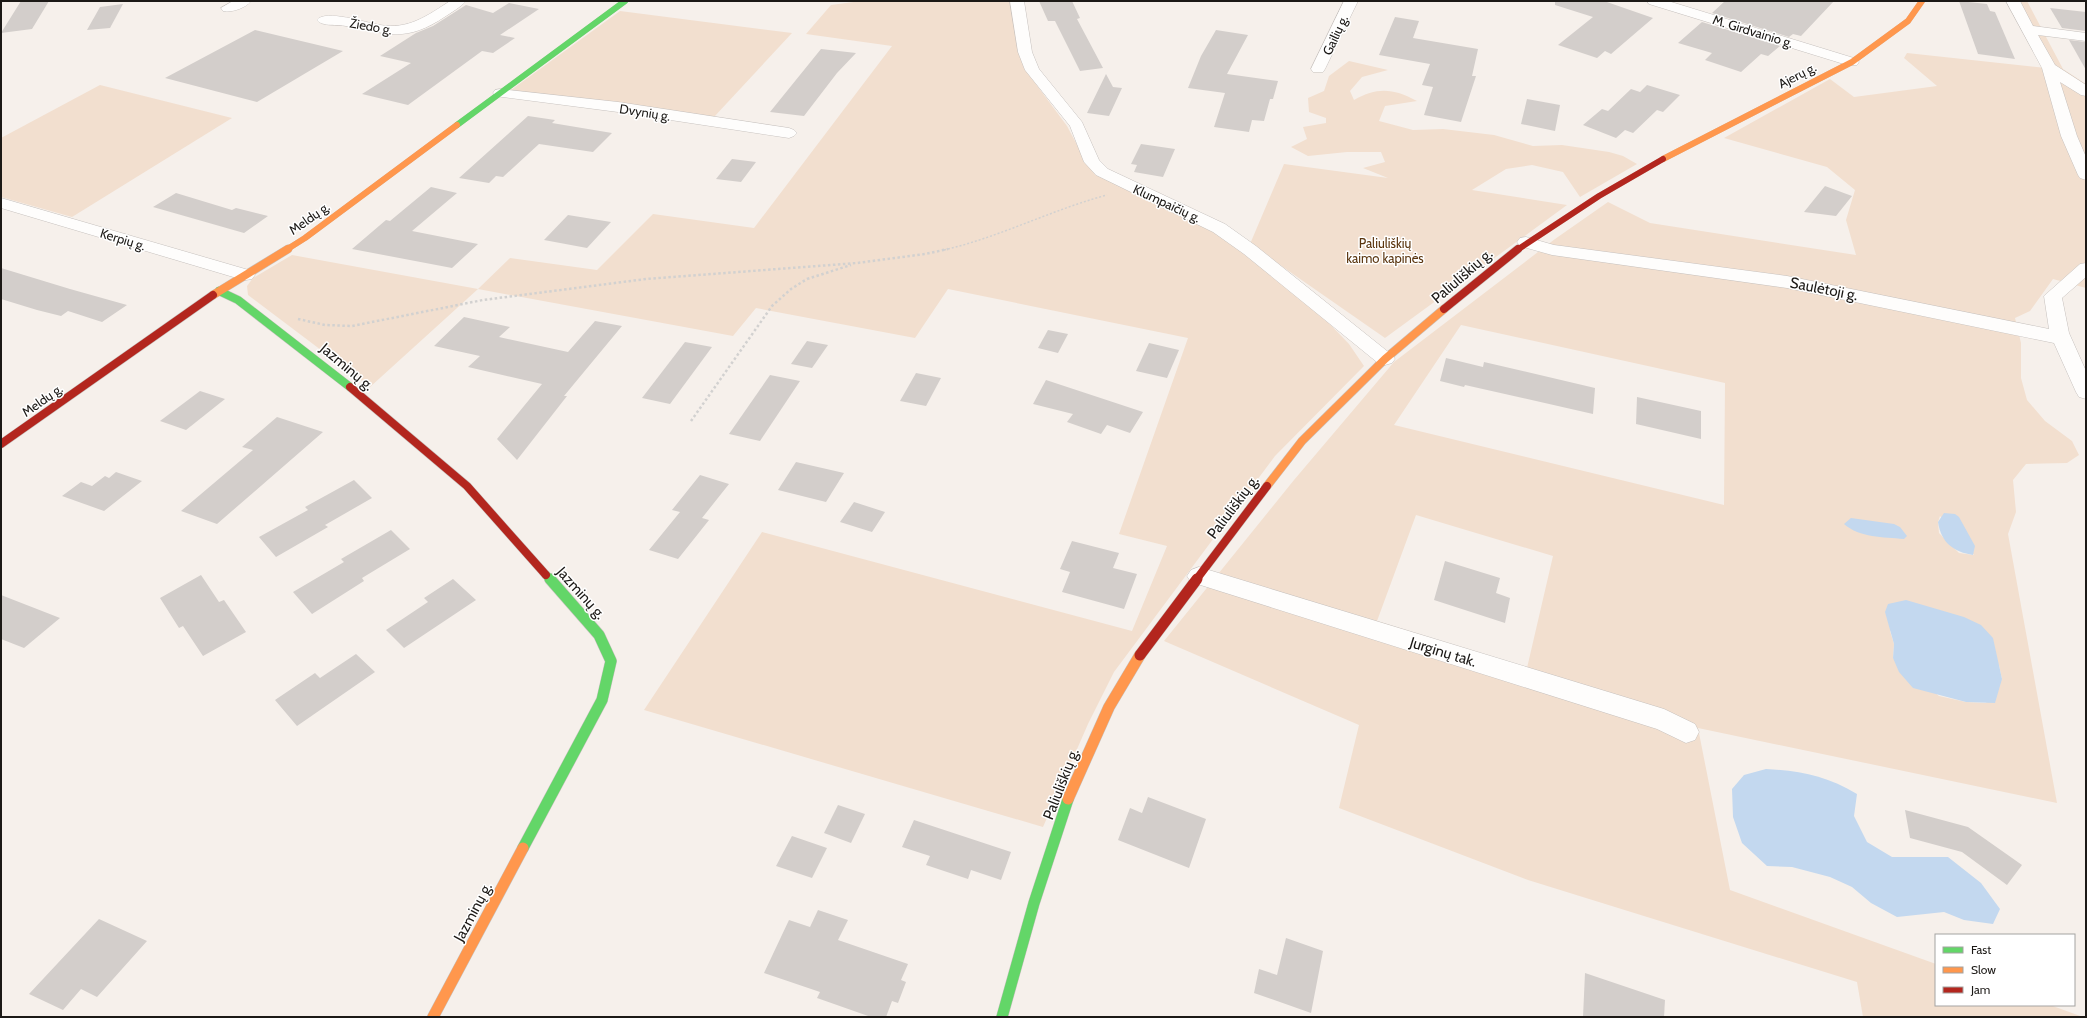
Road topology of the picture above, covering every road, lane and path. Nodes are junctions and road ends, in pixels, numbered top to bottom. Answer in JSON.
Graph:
{"nodes":[{"id":1,"x":244,"y":1,"type":"edge"},
{"id":2,"x":459,"y":1,"type":"edge"},
{"id":3,"x":625,"y":1,"type":"edge"},
{"id":4,"x":1017,"y":1,"type":"edge"},
{"id":5,"x":1351,"y":1,"type":"edge"},
{"id":6,"x":1654,"y":1,"type":"edge"},
{"id":7,"x":1922,"y":1,"type":"edge"},
{"id":8,"x":2013,"y":1,"type":"edge"},
{"id":9,"x":228,"y":8,"type":"dead end"},
{"id":10,"x":324,"y":20,"type":"dead end"},
{"id":11,"x":2029,"y":30,"type":"junction"},
{"id":12,"x":2086,"y":37,"type":"edge"},
{"id":13,"x":1852,"y":62,"type":"junction"},
{"id":14,"x":2049,"y":68,"type":"junction"},
{"id":15,"x":1318,"y":69,"type":"dead end"},
{"id":16,"x":2064,"y":78,"type":"junction"},
{"id":17,"x":2086,"y":80,"type":"edge"},
{"id":18,"x":2086,"y":92,"type":"edge"},
{"id":19,"x":500,"y":94,"type":"junction"},
{"id":20,"x":789,"y":133,"type":"dead end"},
{"id":21,"x":1670,"y":155,"type":"joint"},
{"id":22,"x":2086,"y":175,"type":"edge"},
{"id":23,"x":1143,"y":192,"type":"junction"},
{"id":24,"x":1,"y":203,"type":"edge"},
{"id":25,"x":1526,"y":242,"type":"junction"},
{"id":26,"x":857,"y":263,"type":"junction"},
{"id":27,"x":2086,"y":268,"type":"edge"},
{"id":28,"x":246,"y":275,"type":"junction"},
{"id":29,"x":220,"y":291,"type":"junction"},
{"id":30,"x":294,"y":318,"type":"dead end"},
{"id":31,"x":2061,"y":338,"type":"junction"},
{"id":32,"x":1385,"y":359,"type":"junction"},
{"id":33,"x":2086,"y":392,"type":"edge"},
{"id":34,"x":691,"y":421,"type":"dead end"},
{"id":35,"x":1,"y":444,"type":"edge"},
{"id":36,"x":1199,"y":576,"type":"junction"},
{"id":37,"x":1686,"y":732,"type":"dead end"},
{"id":38,"x":433,"y":1017,"type":"edge"},
{"id":39,"x":1002,"y":1017,"type":"edge"}],
"edges":[{"from":1,"to":9,"type":"street"},
{"from":2,"to":10,"type":"street","name":"Žiedo g."},
{"from":3,"to":19,"type":"street","name":"Meldų g."},
{"from":4,"to":23,"type":"street","name":"Klumpaičių g."},
{"from":5,"to":15,"type":"street","name":"Gailių g."},
{"from":6,"to":13,"type":"street","name":"M. Girdvainio g."},
{"from":7,"to":13,"type":"street","name":"Ajerų g."},
{"from":8,"to":11,"type":"street"},
{"from":11,"to":12,"type":"street"},
{"from":11,"to":14,"type":"street"},
{"from":13,"to":21,"type":"street","name":"Ajerų g."},
{"from":14,"to":16,"type":"street"},
{"from":14,"to":22,"type":"street"},
{"from":16,"to":17,"type":"street"},
{"from":16,"to":18,"type":"street"},
{"from":19,"to":20,"type":"street","name":"Dvynių g."},
{"from":19,"to":28,"type":"street","name":"Meldų g."},
{"from":21,"to":25,"type":"street","name":"Paliuliškių g."},
{"from":23,"to":26,"type":"path"},
{"from":23,"to":32,"type":"street","name":"Klumpaičių g."},
{"from":24,"to":28,"type":"street","name":"Kerpių g."},
{"from":25,"to":31,"type":"street","name":"Saulėtoji g."},
{"from":25,"to":32,"type":"street","name":"Paliuliškių g."},
{"from":26,"to":30,"type":"path"},
{"from":26,"to":34,"type":"path"},
{"from":27,"to":31,"type":"street"},
{"from":28,"to":29,"type":"street","name":"Meldų g."},
{"from":29,"to":35,"type":"street","name":"Meldų g."},
{"from":29,"to":38,"type":"street","name":"Jazminų g."},
{"from":31,"to":33,"type":"street"},
{"from":32,"to":36,"type":"street","name":"Paliuliškių g."},
{"from":36,"to":37,"type":"street","name":"Jurginų tak."},
{"from":36,"to":39,"type":"street","name":"Paliuliškių g."}]}
